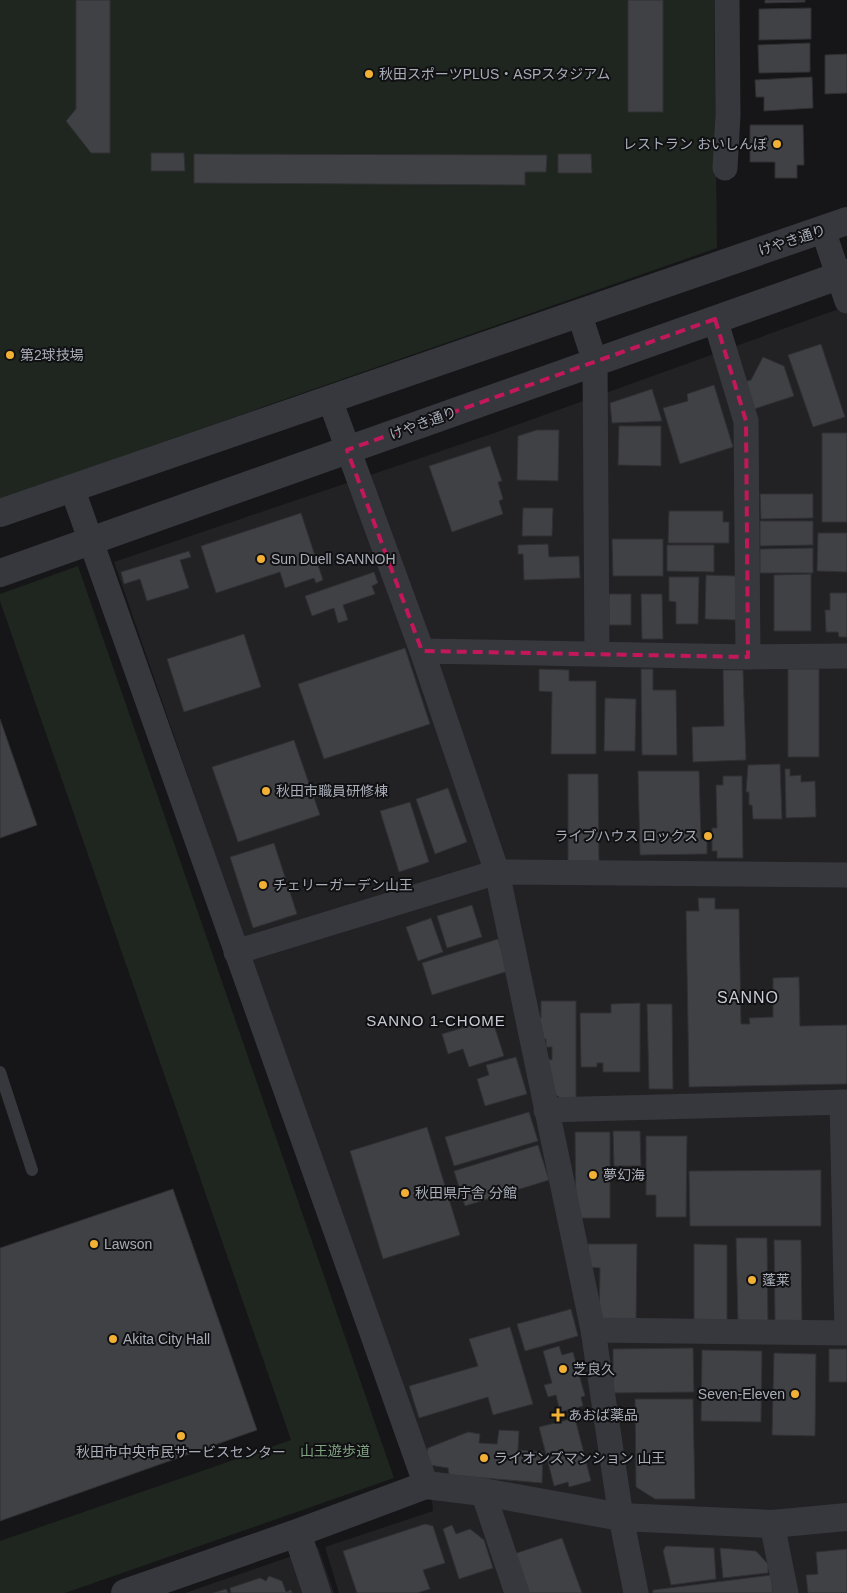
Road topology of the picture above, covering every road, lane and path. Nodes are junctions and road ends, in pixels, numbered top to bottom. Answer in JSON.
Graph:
{"nodes":[{"id":1,"x":727,"y":0,"type":"edge"},
{"id":2,"x":725,"y":168,"type":"dead end"},
{"id":3,"x":835,"y":226,"type":"edge"},
{"id":4,"x":844,"y":284,"type":"edge"},
{"id":5,"x":579,"y":313,"type":"junction"},
{"id":6,"x":715,"y":319,"type":"junction"},
{"id":7,"x":595,"y":362,"type":"junction"},
{"id":8,"x":330,"y":400,"type":"junction"},
{"id":9,"x":347,"y":450,"type":"junction"},
{"id":10,"x":72,"y":488,"type":"junction"},
{"id":11,"x":0,"y":513,"type":"edge"},
{"id":12,"x":90,"y":540,"type":"junction"},
{"id":13,"x":0,"y":573,"type":"edge"},
{"id":14,"x":422,"y":650,"type":"junction"},
{"id":15,"x":597,"y":654,"type":"junction"},
{"id":16,"x":847,"y":656,"type":"edge"},
{"id":17,"x":748,"y":657,"type":"junction"},
{"id":18,"x":497,"y":872,"type":"junction"},
{"id":19,"x":847,"y":874,"type":"edge"},
{"id":20,"x":236,"y":952,"type":"junction"},
{"id":21,"x":0,"y":1072,"type":"edge"},
{"id":22,"x":845,"y":1102,"type":"edge"},
{"id":23,"x":546,"y":1110,"type":"junction"},
{"id":24,"x":32,"y":1170,"type":"dead end"},
{"id":25,"x":592,"y":1330,"type":"junction"},
{"id":26,"x":426,"y":1485,"type":"junction"},
{"id":27,"x":483,"y":1492,"type":"junction"},
{"id":28,"x":622,"y":1517,"type":"junction"},
{"id":29,"x":847,"y":1517,"type":"edge"},
{"id":30,"x":772,"y":1524,"type":"junction"},
{"id":31,"x":297,"y":1533,"type":"junction"},
{"id":32,"x":125,"y":1593,"type":"edge"},
{"id":33,"x":317,"y":1593,"type":"edge"},
{"id":34,"x":517,"y":1593,"type":"edge"},
{"id":35,"x":636,"y":1593,"type":"edge"},
{"id":36,"x":786,"y":1593,"type":"edge"}],
"edges":[{"from":1,"to":2,"type":"street"},
{"from":3,"to":4,"type":"street"},
{"from":3,"to":5,"type":"street","name":"けやき通り"},
{"from":4,"to":6,"type":"street","name":"けやき通り"},
{"from":5,"to":7,"type":"street"},
{"from":5,"to":8,"type":"street","name":"けやき通り"},
{"from":6,"to":7,"type":"street","name":"けやき通り"},
{"from":6,"to":17,"type":"street"},
{"from":7,"to":9,"type":"street","name":"けやき通り"},
{"from":7,"to":15,"type":"street"},
{"from":8,"to":9,"type":"street"},
{"from":8,"to":10,"type":"street","name":"けやき通り"},
{"from":9,"to":12,"type":"street","name":"けやき通り"},
{"from":9,"to":14,"type":"street"},
{"from":10,"to":11,"type":"street","name":"けやき通り"},
{"from":10,"to":12,"type":"street"},
{"from":12,"to":13,"type":"street","name":"けやき通り"},
{"from":12,"to":20,"type":"street"},
{"from":14,"to":15,"type":"street"},
{"from":14,"to":18,"type":"street"},
{"from":15,"to":17,"type":"street"},
{"from":16,"to":17,"type":"street"},
{"from":18,"to":19,"type":"street"},
{"from":18,"to":20,"type":"street"},
{"from":18,"to":23,"type":"street"},
{"from":20,"to":26,"type":"street"},
{"from":21,"to":24,"type":"lane"},
{"from":22,"to":23,"type":"street"},
{"from":22,"to":25,"type":"street"},
{"from":23,"to":25,"type":"street"},
{"from":25,"to":28,"type":"street"},
{"from":26,"to":27,"type":"street"},
{"from":26,"to":31,"type":"street"},
{"from":27,"to":28,"type":"street"},
{"from":27,"to":34,"type":"street"},
{"from":28,"to":30,"type":"street"},
{"from":28,"to":35,"type":"street"},
{"from":29,"to":30,"type":"street"},
{"from":30,"to":36,"type":"street"},
{"from":31,"to":32,"type":"street"},
{"from":31,"to":33,"type":"street"}]}
